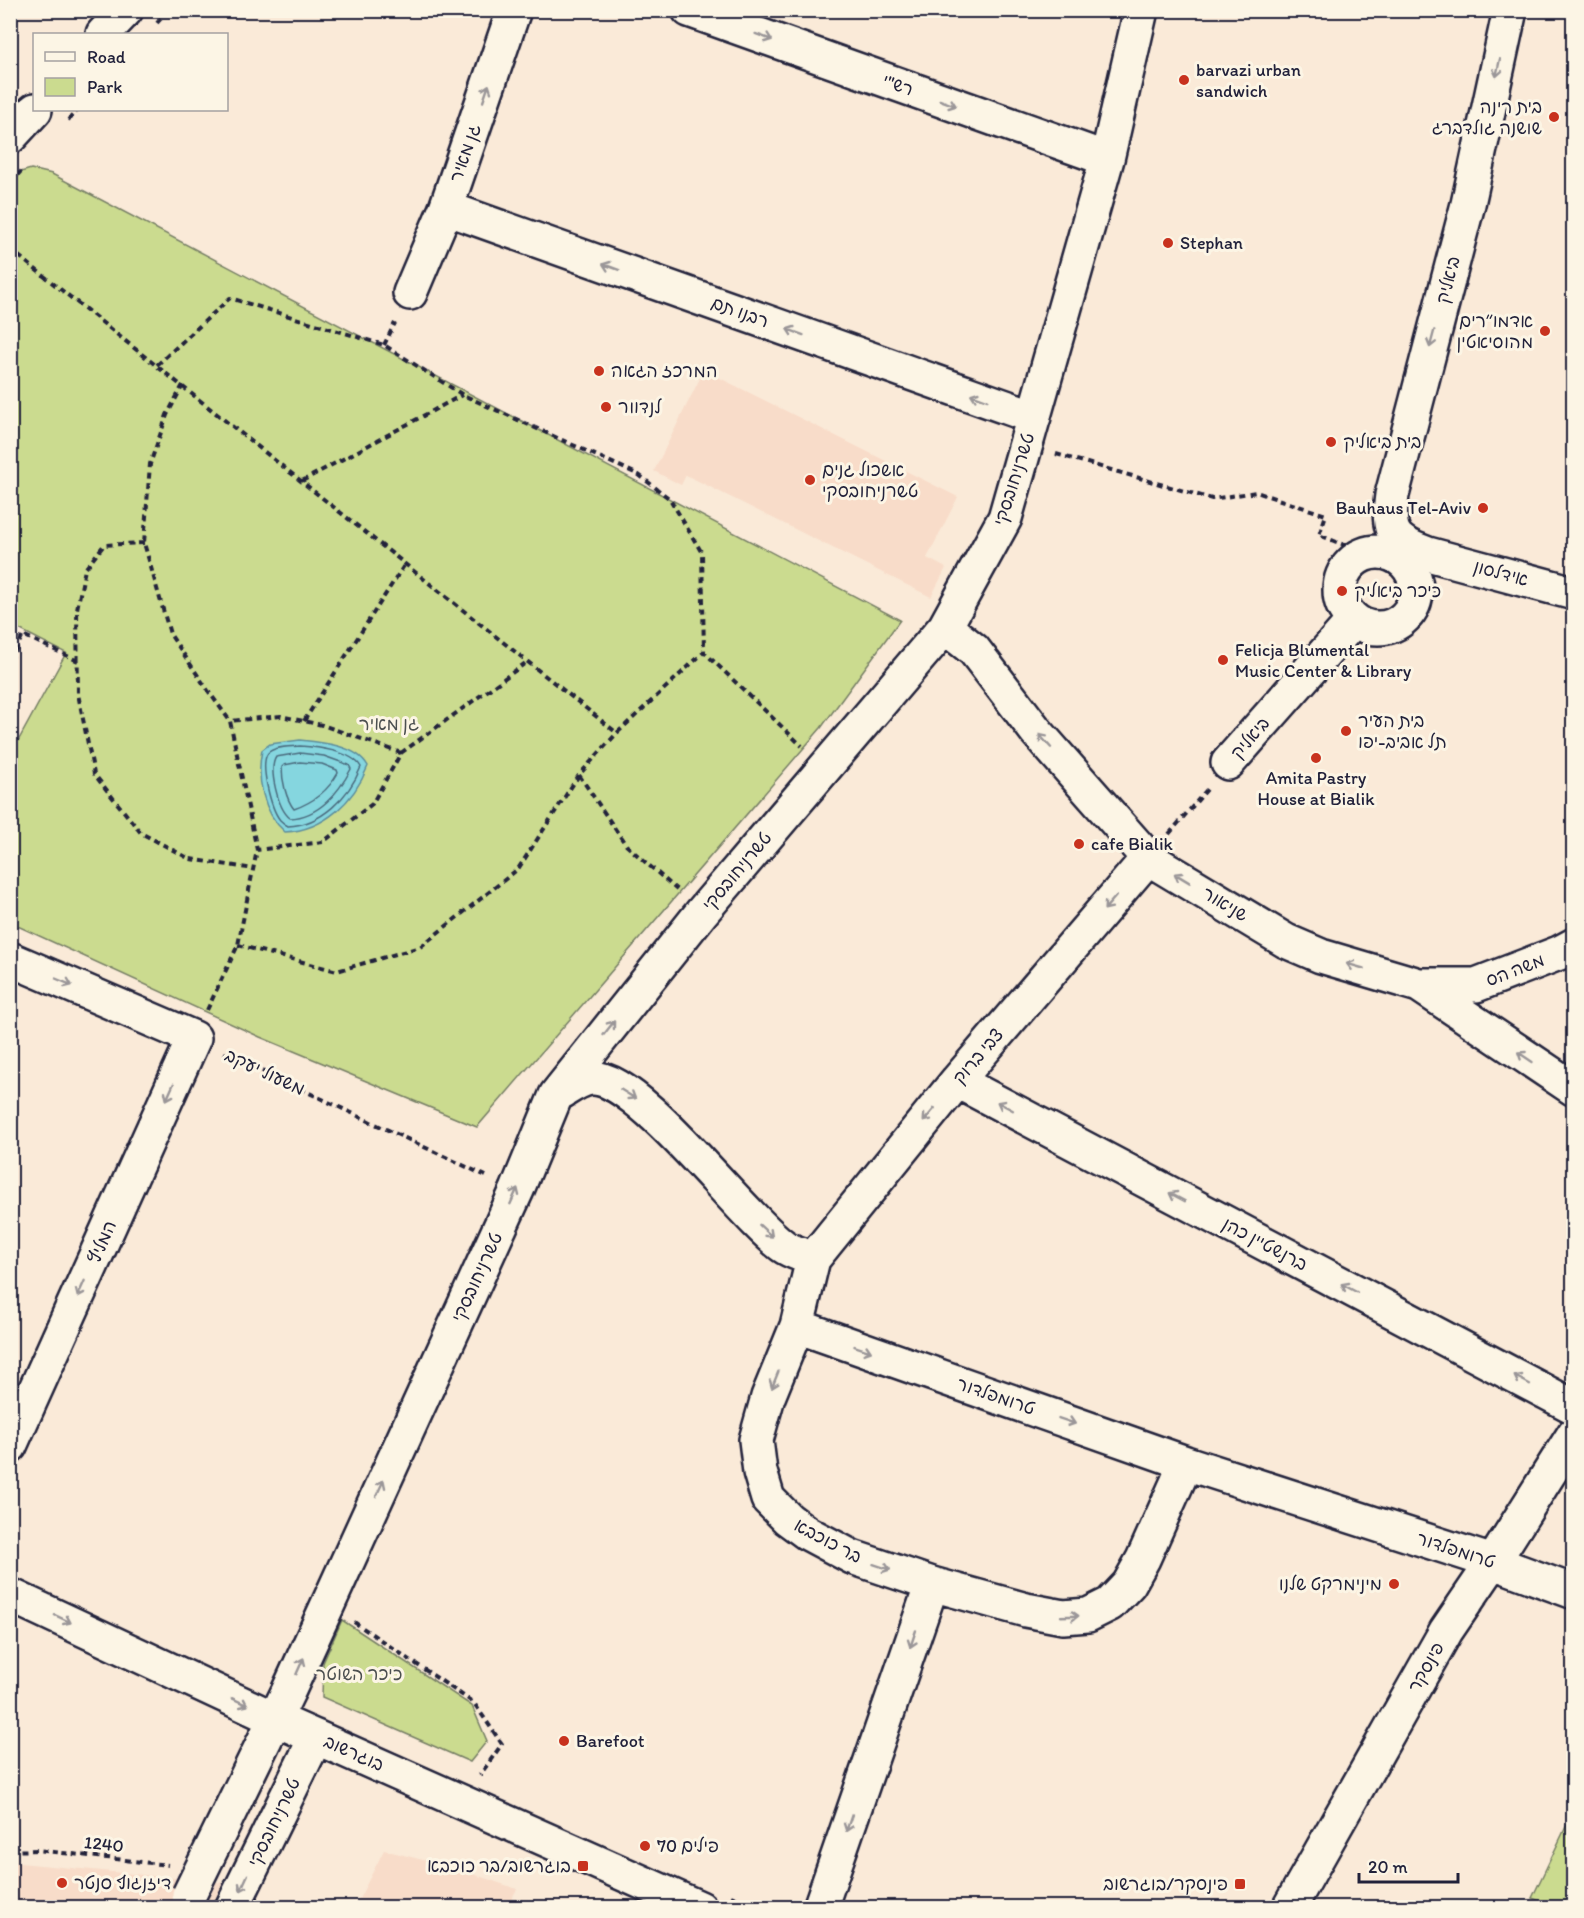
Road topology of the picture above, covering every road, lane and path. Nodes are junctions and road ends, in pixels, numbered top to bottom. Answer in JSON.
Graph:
{"nodes":[{"id":1,"x":126,"y":10,"type":"edge"},
{"id":2,"x":514,"y":10,"type":"edge"},
{"id":3,"x":689,"y":10,"type":"edge"},
{"id":4,"x":1141,"y":10,"type":"edge"},
{"id":5,"x":1510,"y":10,"type":"edge"},
{"id":6,"x":104,"y":33,"type":"edge"},
{"id":7,"x":34,"y":111,"type":"edge"},
{"id":8,"x":10,"y":137,"type":"edge"},
{"id":9,"x":1107,"y":159,"type":"junction"},
{"id":10,"x":446,"y":208,"type":"junction"},
{"id":11,"x":10,"y":249,"type":"edge"},
{"id":12,"x":411,"y":293,"type":"dead end"},
{"id":13,"x":157,"y":365,"type":"junction"},
{"id":14,"x":183,"y":385,"type":"junction"},
{"id":15,"x":463,"y":395,"type":"junction"},
{"id":16,"x":1030,"y":431,"type":"junction"},
{"id":17,"x":301,"y":481,"type":"junction"},
{"id":18,"x":144,"y":543,"type":"junction"},
{"id":19,"x":1399,"y":552,"type":"junction"},
{"id":20,"x":405,"y":564,"type":"junction"},
{"id":21,"x":1574,"y":592,"type":"edge"},
{"id":22,"x":1354,"y":620,"type":"junction"},
{"id":23,"x":945,"y":627,"type":"junction"},
{"id":24,"x":704,"y":652,"type":"junction"},
{"id":25,"x":10,"y":661,"type":"edge"},
{"id":26,"x":78,"y":661,"type":"junction"},
{"id":27,"x":527,"y":662,"type":"junction"},
{"id":28,"x":230,"y":720,"type":"junction"},
{"id":29,"x":303,"y":721,"type":"junction"},
{"id":30,"x":616,"y":733,"type":"junction"},
{"id":31,"x":401,"y":753,"type":"junction"},
{"id":32,"x":1228,"y":763,"type":"joint"},
{"id":33,"x":825,"y":769,"type":"junction"},
{"id":34,"x":579,"y":775,"type":"junction"},
{"id":35,"x":257,"y":850,"type":"junction"},
{"id":36,"x":1148,"y":858,"type":"junction"},
{"id":37,"x":254,"y":869,"type":"junction"},
{"id":38,"x":702,"y":912,"type":"junction"},
{"id":39,"x":238,"y":945,"type":"junction"},
{"id":40,"x":1574,"y":945,"type":"edge"},
{"id":41,"x":10,"y":959,"type":"edge"},
{"id":42,"x":1419,"y":985,"type":"junction"},
{"id":43,"x":194,"y":1038,"type":"junction"},
{"id":44,"x":957,"y":1081,"type":"junction"},
{"id":45,"x":1574,"y":1089,"type":"edge"},
{"id":46,"x":556,"y":1095,"type":"junction"},
{"id":47,"x":517,"y":1190,"type":"junction"},
{"id":48,"x":813,"y":1259,"type":"junction"},
{"id":49,"x":797,"y":1326,"type":"junction"},
{"id":50,"x":1574,"y":1407,"type":"edge"},
{"id":51,"x":1574,"y":1434,"type":"edge"},
{"id":52,"x":10,"y":1446,"type":"edge"},
{"id":53,"x":1186,"y":1463,"type":"junction"},
{"id":54,"x":1493,"y":1562,"type":"junction"},
{"id":55,"x":932,"y":1584,"type":"junction"},
{"id":56,"x":1574,"y":1592,"type":"edge"},
{"id":57,"x":10,"y":1594,"type":"edge"},
{"id":58,"x":327,"y":1604,"type":"junction"},
{"id":59,"x":275,"y":1719,"type":"junction"},
{"id":60,"x":316,"y":1737,"type":"junction"},
{"id":61,"x":462,"y":1800,"type":"junction"},
{"id":62,"x":10,"y":1851,"type":"edge"},
{"id":63,"x":172,"y":1865,"type":"dead end"},
{"id":64,"x":189,"y":1895,"type":"dead end"},
{"id":65,"x":232,"y":1908,"type":"edge"},
{"id":66,"x":700,"y":1908,"type":"edge"},
{"id":67,"x":820,"y":1908,"type":"edge"},
{"id":68,"x":1289,"y":1908,"type":"edge"}],
"edges":[{"from":1,"to":6,"type":"street"},
{"from":10,"to":2,"type":"street","name":"גן מאיר","one_way":true},
{"from":3,"to":9,"type":"street","name":"רש\"י","one_way":true},
{"from":4,"to":9,"type":"street","name":"טשרניחובסקי"},
{"from":5,"to":19,"type":"street","name":"ביאליק","one_way":true},
{"from":7,"to":8,"type":"street"},
{"from":9,"to":16,"type":"street","name":"טשרניחובסקי"},
{"from":10,"to":12,"type":"street","name":"גן מאיר"},
{"from":16,"to":10,"type":"street","name":"רבנו תם","one_way":true},
{"from":11,"to":13,"type":"path"},
{"from":13,"to":14,"type":"path"},
{"from":13,"to":15,"type":"path"},
{"from":14,"to":17,"type":"path"},
{"from":14,"to":18,"type":"path"},
{"from":15,"to":17,"type":"path"},
{"from":15,"to":24,"type":"path"},
{"from":16,"to":19,"type":"path"},
{"from":16,"to":23,"type":"street","name":"טשרניחובסקי"},
{"from":17,"to":20,"type":"path"},
{"from":18,"to":26,"type":"path"},
{"from":18,"to":28,"type":"path"},
{"from":19,"to":21,"type":"street","name":"אידלסון"},
{"from":19,"to":22,"type":"street"},
{"from":19,"to":22,"type":"street","name":"ביאליק"},
{"from":20,"to":27,"type":"path"},
{"from":20,"to":29,"type":"path"},
{"from":22,"to":32,"type":"street","name":"ביאליק"},
{"from":23,"to":33,"type":"street","name":"טשרניחובסקי"},
{"from":36,"to":23,"type":"street","name":"שניאור","one_way":true},
{"from":24,"to":30,"type":"path"},
{"from":24,"to":33,"type":"path"},
{"from":25,"to":26,"type":"path"},
{"from":26,"to":37,"type":"path"},
{"from":27,"to":30,"type":"path"},
{"from":27,"to":31,"type":"path"},
{"from":28,"to":29,"type":"path"},
{"from":28,"to":35,"type":"path"},
{"from":29,"to":31,"type":"path"},
{"from":30,"to":34,"type":"path"},
{"from":31,"to":35,"type":"path"},
{"from":32,"to":36,"type":"path","name":"ביאליק"},
{"from":33,"to":38,"type":"street","name":"טשרניחובסקי"},
{"from":34,"to":38,"type":"path"},
{"from":34,"to":39,"type":"path"},
{"from":35,"to":37,"type":"path"},
{"from":42,"to":36,"type":"street","name":"שניאור","one_way":true},
{"from":36,"to":44,"type":"street","name":"צבי ברוק","one_way":true},
{"from":37,"to":39,"type":"path"},
{"from":46,"to":38,"type":"street","name":"טשרניחובסקי","one_way":true},
{"from":39,"to":43,"type":"path"},
{"from":40,"to":42,"type":"street","name":"משה הס"},
{"from":41,"to":43,"type":"street","one_way":true},
{"from":45,"to":42,"type":"street","name":"שניאור","one_way":true},
{"from":43,"to":47,"type":"path","name":"משעול יעקב"},
{"from":43,"to":52,"type":"street","name":"המליץ","one_way":true},
{"from":44,"to":48,"type":"street","name":"צבי ברוק","one_way":true},
{"from":50,"to":44,"type":"street","name":"ברנשטיין כהן","one_way":true},
{"from":46,"to":47,"type":"street","name":"טשרניחובסקי"},
{"from":46,"to":48,"type":"street","one_way":true},
{"from":58,"to":47,"type":"street","name":"טשרניחובסקי","one_way":true},
{"from":48,"to":49,"type":"street"},
{"from":49,"to":53,"type":"street","name":"טרומפלדור","one_way":true},
{"from":49,"to":55,"type":"street","name":"בר כוכבא","one_way":true},
{"from":51,"to":54,"type":"street","name":"פינסקר"},
{"from":53,"to":54,"type":"street","name":"טרומפלדור"},
{"from":55,"to":53,"type":"street","name":"בר כוכבא","one_way":true},
{"from":54,"to":56,"type":"street","name":"טרומפלדור"},
{"from":54,"to":68,"type":"street","name":"פינסקר"},
{"from":55,"to":67,"type":"street","one_way":true},
{"from":57,"to":59,"type":"street","name":"בוגרשוב","one_way":true},
{"from":59,"to":58,"type":"street","name":"טשרניחובסקי","one_way":true},
{"from":58,"to":61,"type":"path"},
{"from":59,"to":60,"type":"street","name":"בוגרשוב"},
{"from":59,"to":64,"type":"street","name":"טשרניחובסקי","bridge":true},
{"from":60,"to":61,"type":"street","name":"בוגרשוב"},
{"from":60,"to":65,"type":"street","name":"טשרניחובסקי","one_way":true},
{"from":61,"to":66,"type":"street","name":"בוגרשוב"},
{"from":62,"to":63,"type":"path","name":"1240"}]}
